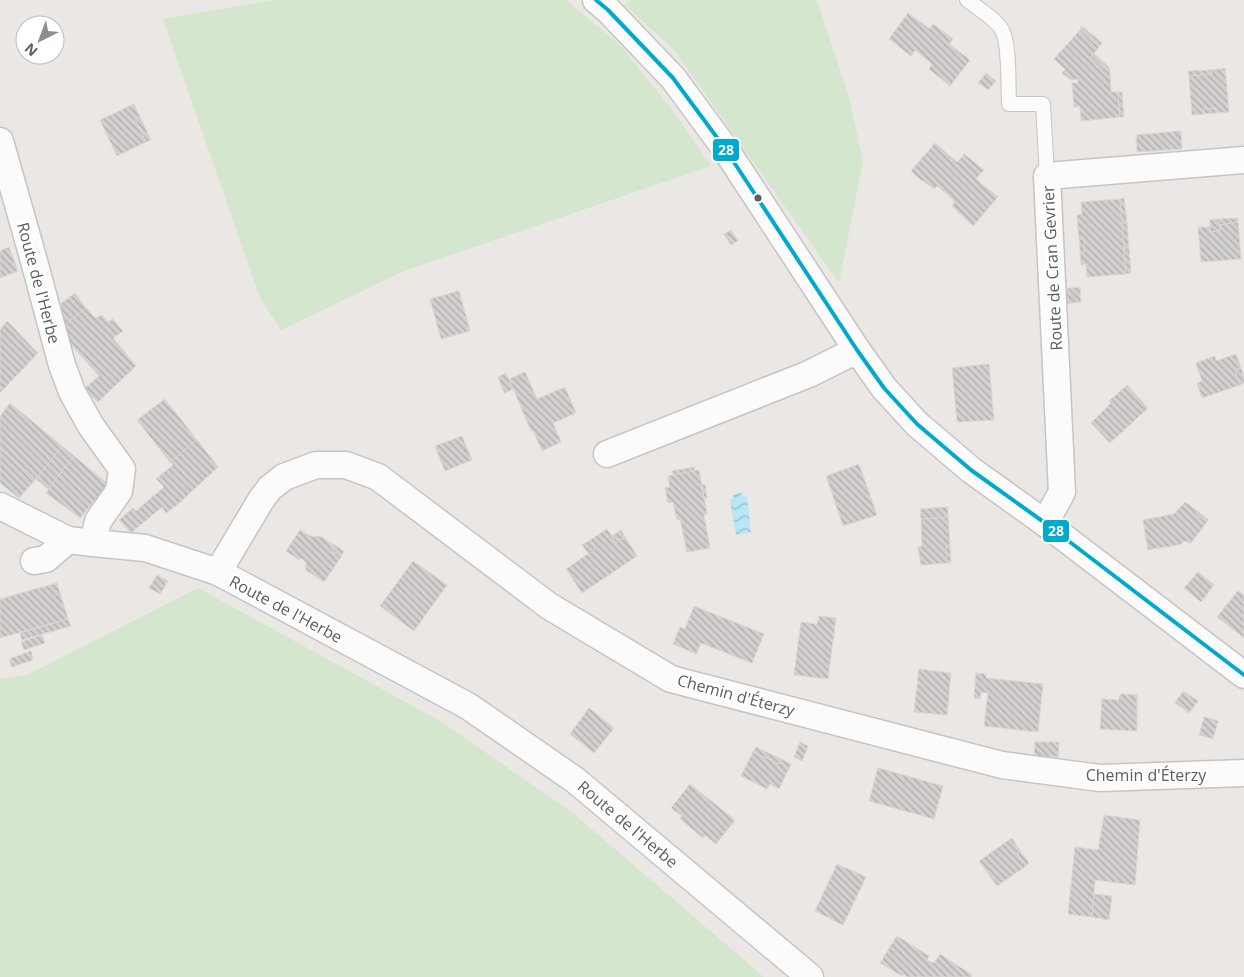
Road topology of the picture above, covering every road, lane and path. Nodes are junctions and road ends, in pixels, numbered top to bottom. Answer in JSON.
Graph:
{"nodes":[{"id":1,"x":596,"y":0,"type":"edge"},
{"id":2,"x":966,"y":0,"type":"edge"},
{"id":3,"x":0,"y":140,"type":"edge"},
{"id":4,"x":1244,"y":160,"type":"edge"},
{"id":5,"x":1047,"y":176,"type":"junction"},
{"id":6,"x":857,"y":350,"type":"junction"},
{"id":7,"x":607,"y":454,"type":"dead end"},
{"id":8,"x":0,"y":506,"type":"edge"},
{"id":9,"x":1045,"y":523,"type":"junction"},
{"id":10,"x":80,"y":542,"type":"junction"},
{"id":11,"x":34,"y":561,"type":"dead end"},
{"id":12,"x":218,"y":572,"type":"junction"},
{"id":13,"x":1244,"y":675,"type":"edge"},
{"id":14,"x":1244,"y":773,"type":"edge"},
{"id":15,"x":810,"y":977,"type":"edge"}],
"edges":[{"from":1,"to":6,"type":"street"},
{"from":2,"to":5,"type":"lane"},
{"from":3,"to":10,"type":"street","name":"Route de l'Herbe"},
{"from":4,"to":5,"type":"street","name":"Route de Cran Gevrier"},
{"from":5,"to":9,"type":"street","name":"Route de Cran Gevrier"},
{"from":6,"to":7,"type":"street"},
{"from":6,"to":9,"type":"street"},
{"from":8,"to":10,"type":"street"},
{"from":9,"to":13,"type":"street"},
{"from":10,"to":11,"type":"street"},
{"from":10,"to":12,"type":"street","name":"Route de l'Herbe"},
{"from":12,"to":14,"type":"street","name":"Chemin d'Éterzy"},
{"from":12,"to":15,"type":"street","name":"Route de l'Herbe"}]}
